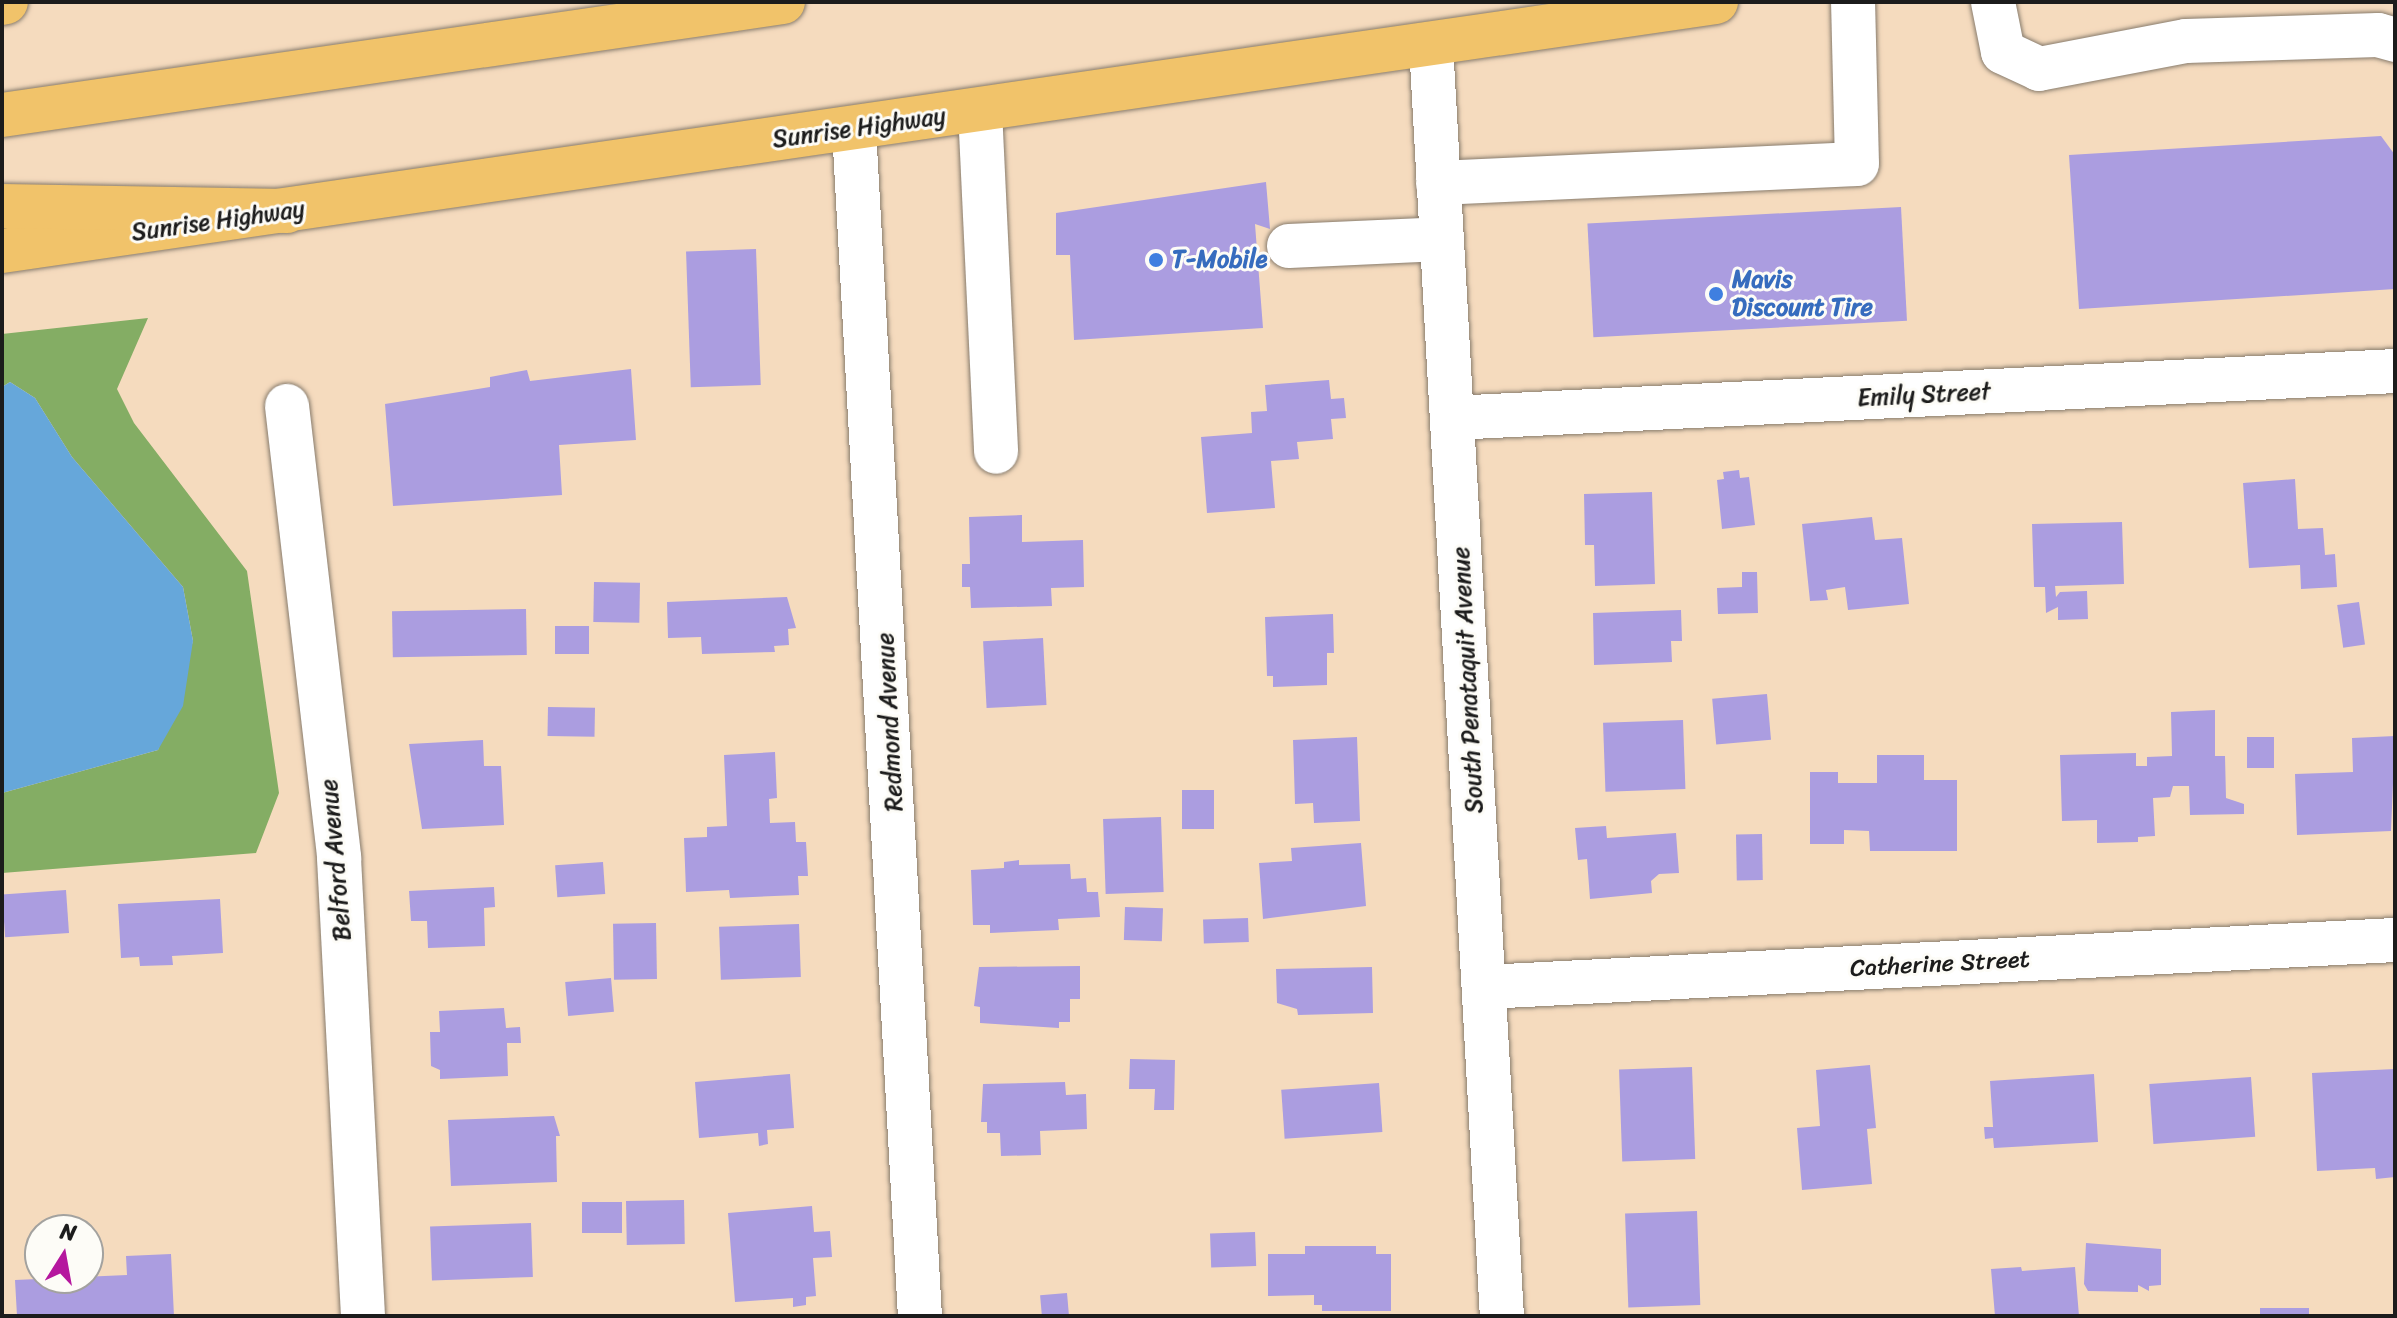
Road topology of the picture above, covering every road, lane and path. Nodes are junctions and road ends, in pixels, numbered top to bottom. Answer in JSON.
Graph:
{"nodes":[{"id":1,"x":783,"y":2,"type":"edge"},
{"id":2,"x":1716,"y":2,"type":"edge"},
{"id":3,"x":1853,"y":2,"type":"edge"},
{"id":4,"x":1993,"y":2,"type":"edge"},
{"id":5,"x":2395,"y":40,"type":"edge"},
{"id":6,"x":1431,"y":44,"type":"junction"},
{"id":7,"x":980,"y":110,"type":"junction"},
{"id":8,"x":2,"y":115,"type":"edge"},
{"id":9,"x":854,"y":129,"type":"junction"},
{"id":10,"x":1438,"y":183,"type":"junction"},
{"id":11,"x":2,"y":206,"type":"edge"},
{"id":12,"x":287,"y":211,"type":"junction"},
{"id":13,"x":1441,"y":239,"type":"junction"},
{"id":14,"x":1289,"y":246,"type":"dead end"},
{"id":15,"x":2,"y":251,"type":"edge"},
{"id":16,"x":2395,"y":371,"type":"edge"},
{"id":17,"x":287,"y":406,"type":"dead end"},
{"id":18,"x":1452,"y":418,"type":"junction"},
{"id":19,"x":996,"y":452,"type":"dead end"},
{"id":20,"x":2395,"y":940,"type":"edge"},
{"id":21,"x":1486,"y":987,"type":"junction"},
{"id":22,"x":363,"y":1316,"type":"edge"},
{"id":23,"x":920,"y":1316,"type":"edge"},
{"id":24,"x":1502,"y":1316,"type":"edge"}],
"edges":[{"from":1,"to":8,"type":"main road"},
{"from":2,"to":6,"type":"main road","name":"Sunrise Highway"},
{"from":3,"to":10,"type":"street"},
{"from":4,"to":5,"type":"street"},
{"from":6,"to":7,"type":"main road","name":"Sunrise Highway"},
{"from":6,"to":10,"type":"street","name":"South Penataquit Avenue"},
{"from":7,"to":9,"type":"main road","name":"Sunrise Highway"},
{"from":7,"to":19,"type":"street"},
{"from":9,"to":12,"type":"main road","name":"Sunrise Highway"},
{"from":9,"to":23,"type":"street","name":"Redmond Avenue"},
{"from":10,"to":13,"type":"street","name":"South Penataquit Avenue"},
{"from":11,"to":12,"type":"main road"},
{"from":12,"to":15,"type":"main road","name":"Sunrise Highway"},
{"from":13,"to":14,"type":"street"},
{"from":13,"to":18,"type":"street","name":"South Penataquit Avenue"},
{"from":16,"to":18,"type":"street","name":"Emily Street"},
{"from":17,"to":22,"type":"street","name":"Belford Avenue"},
{"from":18,"to":21,"type":"street","name":"South Penataquit Avenue"},
{"from":20,"to":21,"type":"street","name":"Catherine Street"},
{"from":21,"to":24,"type":"street","name":"South Penataquit Avenue"}]}
